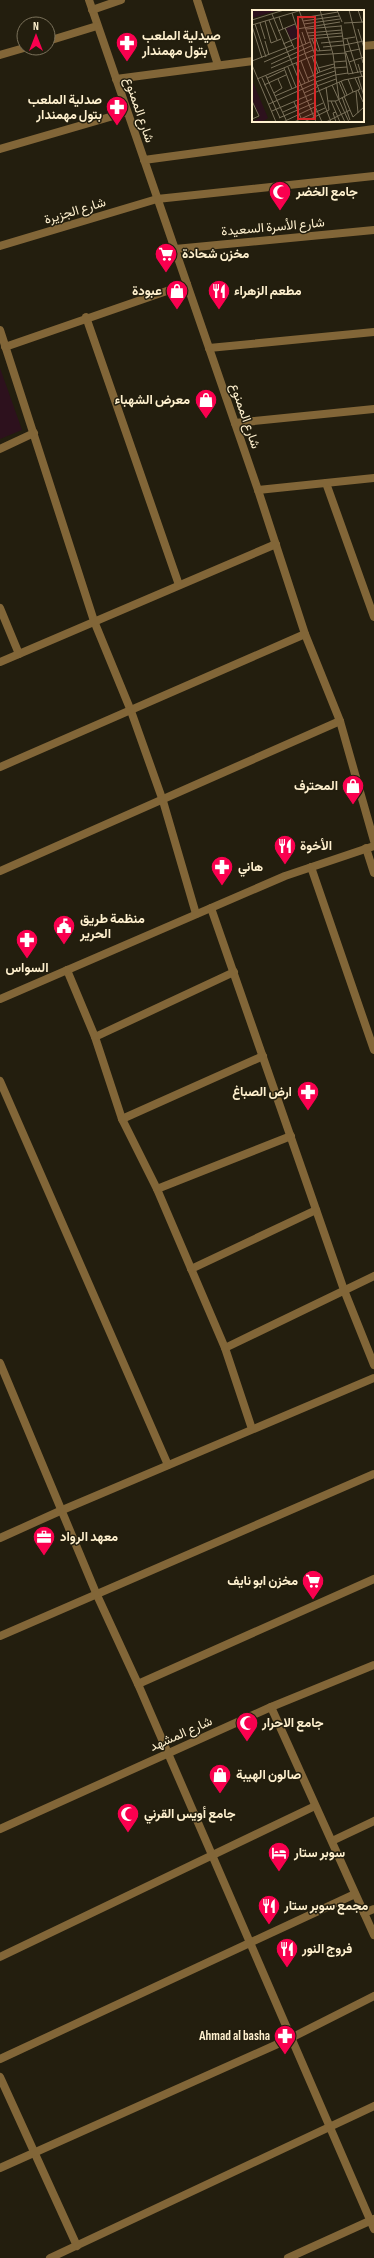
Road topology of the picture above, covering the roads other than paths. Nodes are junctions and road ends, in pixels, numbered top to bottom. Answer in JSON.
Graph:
{"nodes":[{"id":1,"x":88,"y":0,"type":"edge"},
{"id":2,"x":121,"y":0,"type":"edge"},
{"id":3,"x":197,"y":0,"type":"edge"},
{"id":4,"x":92,"y":10,"type":"junction"},
{"id":5,"x":97,"y":26,"type":"junction"},
{"id":6,"x":56,"y":39,"type":"edge"},
{"id":7,"x":374,"y":45,"type":"edge"},
{"id":8,"x":364,"y":46,"type":"edge"},
{"id":9,"x":16,"y":51,"type":"edge"},
{"id":10,"x":0,"y":56,"type":"edge"},
{"id":11,"x":252,"y":61,"type":"edge"},
{"id":12,"x":218,"y":65,"type":"junction"},
{"id":13,"x":116,"y":79,"type":"junction"},
{"id":14,"x":127,"y":112,"type":"junction"},
{"id":15,"x":374,"y":129,"type":"edge"},
{"id":16,"x":0,"y":149,"type":"edge"},
{"id":17,"x":144,"y":160,"type":"junction"},
{"id":18,"x":374,"y":176,"type":"edge"},
{"id":19,"x":157,"y":199,"type":"junction"},
{"id":20,"x":374,"y":230,"type":"edge"},
{"id":21,"x":0,"y":246,"type":"edge"},
{"id":22,"x":175,"y":249,"type":"junction"},
{"id":23,"x":187,"y":284,"type":"junction"},
{"id":24,"x":86,"y":317,"type":"junction"},
{"id":25,"x":0,"y":330,"type":"edge"},
{"id":26,"x":374,"y":332,"type":"edge"},
{"id":27,"x":5,"y":346,"type":"junction"},
{"id":28,"x":209,"y":348,"type":"junction"},
{"id":29,"x":374,"y":409,"type":"edge"},
{"id":30,"x":235,"y":423,"type":"junction"},
{"id":31,"x":34,"y":433,"type":"junction"},
{"id":32,"x":0,"y":449,"type":"edge"},
{"id":33,"x":374,"y":478,"type":"edge"},
{"id":34,"x":326,"y":483,"type":"junction"},
{"id":35,"x":258,"y":490,"type":"junction"},
{"id":36,"x":276,"y":544,"type":"junction"},
{"id":37,"x":179,"y":585,"type":"junction"},
{"id":38,"x":0,"y":608,"type":"edge"},
{"id":39,"x":374,"y":617,"type":"edge"},
{"id":40,"x":94,"y":621,"type":"junction"},
{"id":41,"x":305,"y":634,"type":"junction"},
{"id":42,"x":19,"y":654,"type":"junction"},
{"id":43,"x":0,"y":662,"type":"edge"},
{"id":44,"x":131,"y":711,"type":"junction"},
{"id":45,"x":340,"y":721,"type":"junction"},
{"id":46,"x":0,"y":767,"type":"edge"},
{"id":47,"x":163,"y":800,"type":"junction"},
{"id":48,"x":374,"y":841,"type":"edge"},
{"id":49,"x":370,"y":847,"type":"edge"},
{"id":50,"x":310,"y":867,"type":"junction"},
{"id":51,"x":0,"y":871,"type":"edge"},
{"id":52,"x":374,"y":873,"type":"edge"},
{"id":53,"x":211,"y":908,"type":"junction"},
{"id":54,"x":196,"y":914,"type":"junction"},
{"id":55,"x":67,"y":970,"type":"junction"},
{"id":56,"x":234,"y":972,"type":"junction"},
{"id":57,"x":0,"y":999,"type":"edge"},
{"id":58,"x":94,"y":1037,"type":"junction"},
{"id":59,"x":374,"y":1050,"type":"edge"},
{"id":60,"x":263,"y":1056,"type":"junction"},
{"id":61,"x":0,"y":1081,"type":"edge"},
{"id":62,"x":122,"y":1119,"type":"junction"},
{"id":63,"x":291,"y":1136,"type":"junction"},
{"id":64,"x":157,"y":1189,"type":"junction"},
{"id":65,"x":316,"y":1210,"type":"junction"},
{"id":66,"x":191,"y":1269,"type":"junction"},
{"id":67,"x":374,"y":1276,"type":"edge"},
{"id":68,"x":344,"y":1290,"type":"junction"},
{"id":69,"x":225,"y":1348,"type":"junction"},
{"id":70,"x":372,"y":1354,"type":"edge"},
{"id":71,"x":0,"y":1363,"type":"edge"},
{"id":72,"x":374,"y":1365,"type":"edge"},
{"id":73,"x":374,"y":1378,"type":"edge"},
{"id":74,"x":252,"y":1429,"type":"junction"},
{"id":75,"x":168,"y":1465,"type":"junction"},
{"id":76,"x":374,"y":1474,"type":"edge"},
{"id":77,"x":60,"y":1511,"type":"junction"},
{"id":78,"x":0,"y":1538,"type":"edge"},
{"id":79,"x":374,"y":1579,"type":"edge"},
{"id":80,"x":96,"y":1593,"type":"junction"},
{"id":81,"x":0,"y":1636,"type":"edge"},
{"id":82,"x":374,"y":1665,"type":"edge"},
{"id":83,"x":138,"y":1684,"type":"junction"},
{"id":84,"x":271,"y":1707,"type":"junction"},
{"id":85,"x":168,"y":1753,"type":"junction"},
{"id":86,"x":316,"y":1806,"type":"junction"},
{"id":87,"x":374,"y":1821,"type":"edge"},
{"id":88,"x":0,"y":1829,"type":"edge"},
{"id":89,"x":332,"y":1841,"type":"junction"},
{"id":90,"x":212,"y":1854,"type":"junction"},
{"id":91,"x":356,"y":1894,"type":"junction"},
{"id":92,"x":374,"y":1909,"type":"edge"},
{"id":93,"x":364,"y":1913,"type":"junction"},
{"id":94,"x":374,"y":1935,"type":"edge"},
{"id":95,"x":250,"y":1942,"type":"junction"},
{"id":96,"x":0,"y":1957,"type":"edge"},
{"id":97,"x":374,"y":1996,"type":"edge"},
{"id":98,"x":291,"y":2038,"type":"junction"},
{"id":99,"x":0,"y":2059,"type":"edge"},
{"id":100,"x":0,"y":2077,"type":"edge"},
{"id":101,"x":374,"y":2106,"type":"edge"},
{"id":102,"x":330,"y":2127,"type":"junction"},
{"id":103,"x":33,"y":2152,"type":"junction"},
{"id":104,"x":0,"y":2168,"type":"edge"},
{"id":105,"x":372,"y":2220,"type":"edge"},
{"id":106,"x":374,"y":2229,"type":"edge"},
{"id":107,"x":77,"y":2246,"type":"junction"},
{"id":108,"x":50,"y":2258,"type":"edge"},
{"id":109,"x":288,"y":2258,"type":"edge"}],
"edges":[{"from":1,"to":4,"type":"street","name":"شارع الممنوع"},
{"from":2,"to":4,"type":"street"},
{"from":3,"to":12,"type":"street"},
{"from":4,"to":5,"type":"street","name":"شارع الممنوع"},
{"from":5,"to":6,"type":"street"},
{"from":5,"to":13,"type":"street","name":"شارع الممنوع"},
{"from":7,"to":8,"type":"street"},
{"from":9,"to":10,"type":"street"},
{"from":11,"to":12,"type":"street"},
{"from":12,"to":13,"type":"street"},
{"from":13,"to":14,"type":"street","name":"شارع الممنوع"},
{"from":14,"to":16,"type":"street"},
{"from":14,"to":17,"type":"street","name":"شارع الممنوع"},
{"from":15,"to":17,"type":"street"},
{"from":17,"to":19,"type":"street","name":"شارع الممنوع"},
{"from":18,"to":19,"type":"street","name":"شارع الجزيرة"},
{"from":19,"to":21,"type":"street","name":"شارع الجزيرة"},
{"from":19,"to":22,"type":"street","name":"شارع الممنوع"},
{"from":20,"to":22,"type":"street","name":"شارع الأسرة السعيدة"},
{"from":22,"to":23,"type":"street","name":"شارع الممنوع"},
{"from":23,"to":24,"type":"street"},
{"from":23,"to":28,"type":"street","name":"شارع الممنوع"},
{"from":24,"to":27,"type":"street"},
{"from":24,"to":37,"type":"street"},
{"from":25,"to":27,"type":"street"},
{"from":26,"to":28,"type":"street"},
{"from":27,"to":31,"type":"street"},
{"from":28,"to":30,"type":"street","name":"شارع الممنوع"},
{"from":29,"to":30,"type":"street"},
{"from":30,"to":35,"type":"street","name":"شارع الممنوع"},
{"from":31,"to":32,"type":"street"},
{"from":31,"to":40,"type":"street"},
{"from":33,"to":34,"type":"street"},
{"from":34,"to":35,"type":"street"},
{"from":34,"to":39,"type":"street"},
{"from":35,"to":36,"type":"street","name":"شارع الممنوع"},
{"from":36,"to":37,"type":"street"},
{"from":36,"to":41,"type":"street","name":"شارع الممنوع"},
{"from":37,"to":40,"type":"street"},
{"from":38,"to":42,"type":"street"},
{"from":40,"to":42,"type":"street"},
{"from":40,"to":44,"type":"street"},
{"from":41,"to":44,"type":"street"},
{"from":41,"to":45,"type":"street","name":"شارع الممنوع"},
{"from":42,"to":43,"type":"street"},
{"from":44,"to":46,"type":"street"},
{"from":44,"to":47,"type":"street"},
{"from":45,"to":47,"type":"street"},
{"from":45,"to":48,"type":"street","name":"شارع الممنوع"},
{"from":47,"to":51,"type":"street"},
{"from":47,"to":54,"type":"street"},
{"from":49,"to":50,"type":"street"},
{"from":49,"to":52,"type":"street"},
{"from":50,"to":53,"type":"street"},
{"from":50,"to":59,"type":"street"},
{"from":53,"to":54,"type":"street"},
{"from":53,"to":56,"type":"street"},
{"from":54,"to":55,"type":"street"},
{"from":55,"to":57,"type":"street"},
{"from":55,"to":58,"type":"street"},
{"from":56,"to":58,"type":"street"},
{"from":56,"to":60,"type":"street"},
{"from":58,"to":62,"type":"street"},
{"from":60,"to":62,"type":"street"},
{"from":60,"to":63,"type":"street"},
{"from":61,"to":75,"type":"street"},
{"from":62,"to":64,"type":"street"},
{"from":63,"to":64,"type":"street"},
{"from":63,"to":65,"type":"street"},
{"from":64,"to":66,"type":"street"},
{"from":65,"to":66,"type":"street"},
{"from":65,"to":68,"type":"street"},
{"from":66,"to":69,"type":"street"},
{"from":67,"to":68,"type":"street"},
{"from":68,"to":69,"type":"street"},
{"from":68,"to":70,"type":"street"},
{"from":69,"to":74,"type":"street"},
{"from":70,"to":72,"type":"street"},
{"from":71,"to":77,"type":"street"},
{"from":73,"to":74,"type":"street"},
{"from":74,"to":75,"type":"street"},
{"from":75,"to":77,"type":"street"},
{"from":76,"to":80,"type":"street"},
{"from":77,"to":78,"type":"street"},
{"from":77,"to":80,"type":"street"},
{"from":79,"to":83,"type":"street"},
{"from":80,"to":81,"type":"street"},
{"from":80,"to":83,"type":"street"},
{"from":82,"to":84,"type":"street","name":"شارع المشهد"},
{"from":83,"to":85,"type":"street"},
{"from":84,"to":85,"type":"street","name":"شارع المشهد"},
{"from":84,"to":86,"type":"street"},
{"from":85,"to":88,"type":"street","name":"شارع المشهد"},
{"from":85,"to":90,"type":"street"},
{"from":86,"to":89,"type":"street"},
{"from":86,"to":90,"type":"street"},
{"from":87,"to":89,"type":"street"},
{"from":89,"to":91,"type":"street"},
{"from":90,"to":95,"type":"street"},
{"from":90,"to":96,"type":"street"},
{"from":91,"to":93,"type":"street"},
{"from":91,"to":95,"type":"street"},
{"from":92,"to":93,"type":"street"},
{"from":93,"to":94,"type":"street"},
{"from":95,"to":98,"type":"street"},
{"from":95,"to":99,"type":"street"},
{"from":97,"to":98,"type":"street"},
{"from":98,"to":102,"type":"street"},
{"from":98,"to":103,"type":"street"},
{"from":100,"to":103,"type":"street"},
{"from":101,"to":102,"type":"street"},
{"from":102,"to":105,"type":"street"},
{"from":102,"to":107,"type":"street"},
{"from":103,"to":104,"type":"street"},
{"from":103,"to":107,"type":"street"},
{"from":105,"to":106,"type":"street"},
{"from":105,"to":109,"type":"street"},
{"from":107,"to":108,"type":"street"}]}
